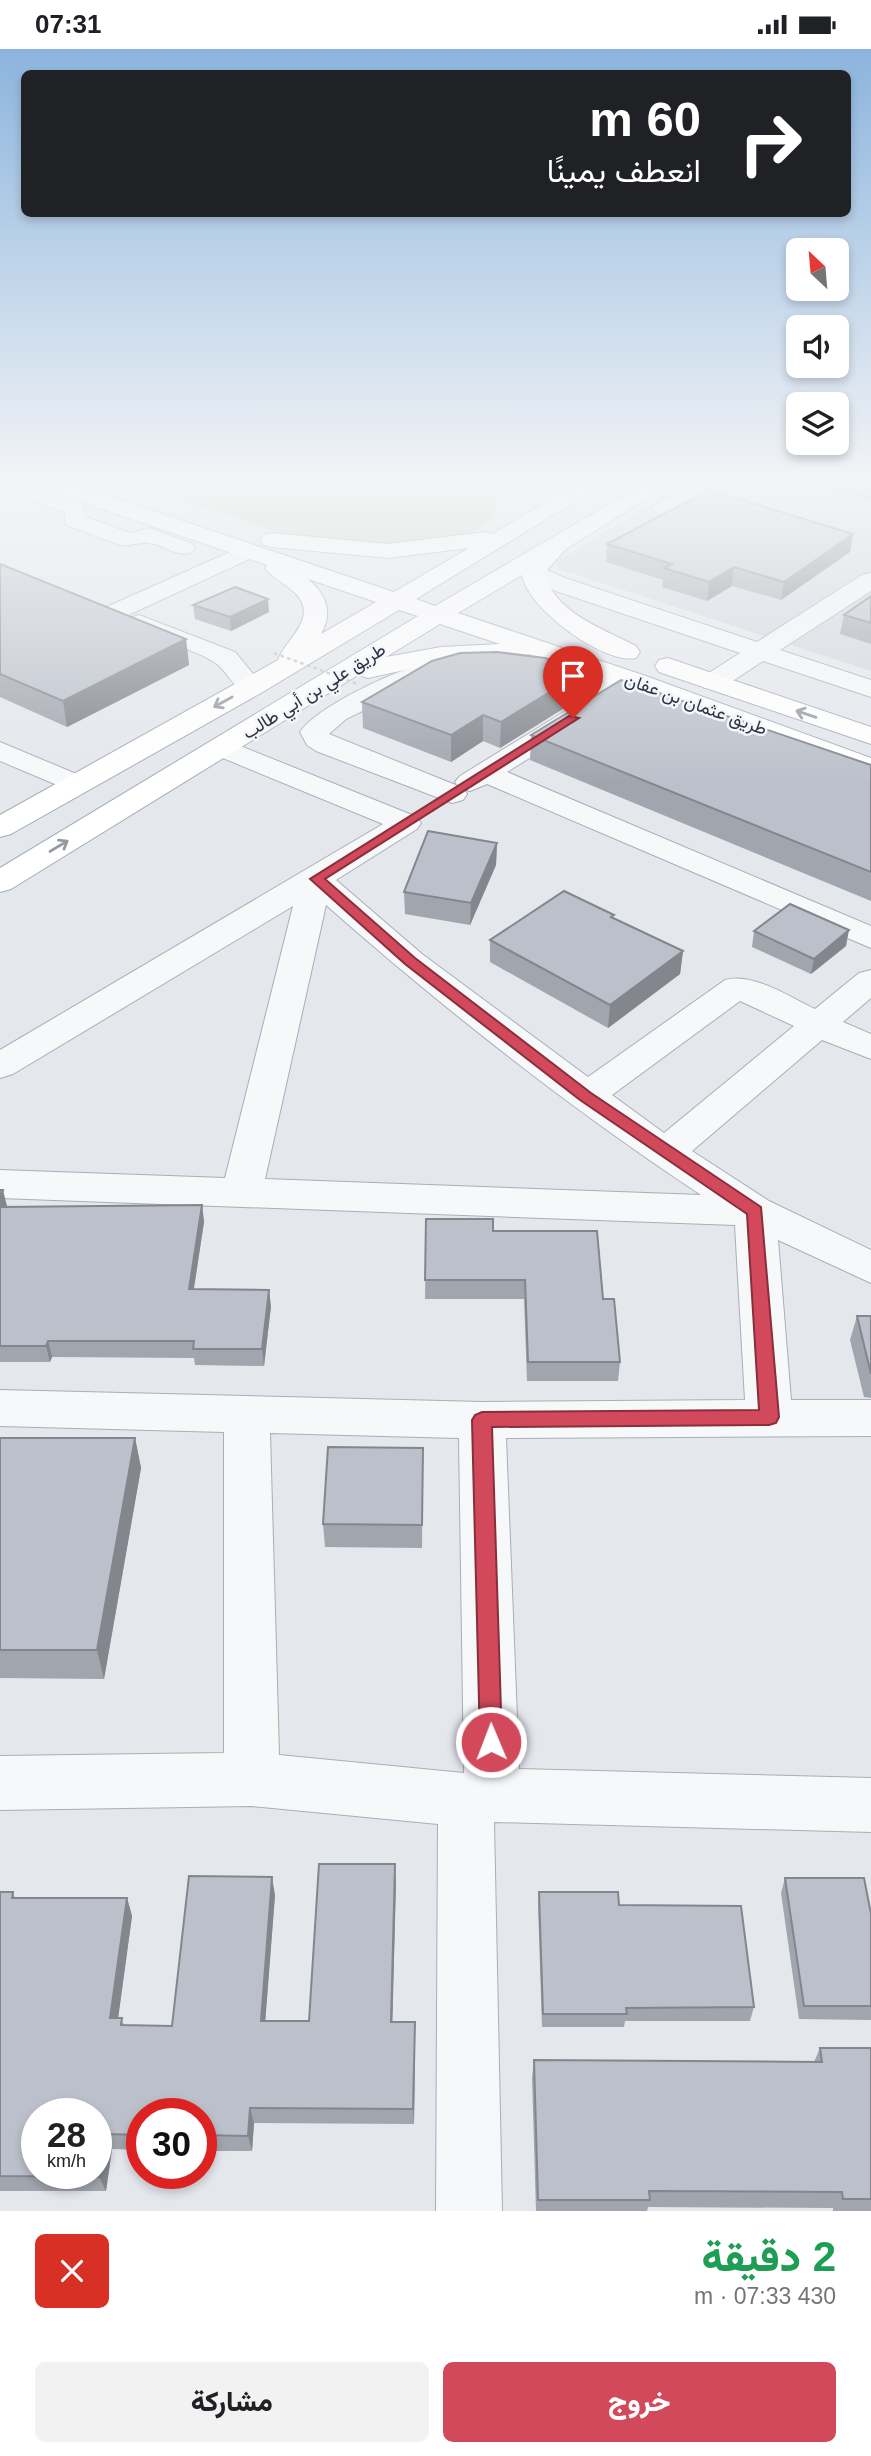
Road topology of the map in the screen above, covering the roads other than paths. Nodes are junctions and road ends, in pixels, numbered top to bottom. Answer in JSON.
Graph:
{"nodes":[{"id":1,"x":162,"y":582,"type":"edge"},
{"id":2,"x":299,"y":582,"type":"edge"},
{"id":3,"x":337,"y":582,"type":"edge"},
{"id":4,"x":393,"y":582,"type":"edge"},
{"id":5,"x":429,"y":582,"type":"edge"},
{"id":6,"x":494,"y":582,"type":"edge"},
{"id":7,"x":536,"y":582,"type":"edge"},
{"id":8,"x":554,"y":582,"type":"edge"},
{"id":9,"x":868,"y":582,"type":"edge"},
{"id":10,"x":421,"y":587,"type":"junction"},
{"id":11,"x":464,"y":600,"type":"junction"},
{"id":12,"x":396,"y":602,"type":"junction"},
{"id":13,"x":437,"y":615,"type":"junction"},
{"id":14,"x":627,"y":652,"type":"junction"},
{"id":15,"x":759,"y":652,"type":"junction"},
{"id":16,"x":277,"y":661,"type":"junction"},
{"id":17,"x":577,"y":662,"type":"junction"},
{"id":18,"x":713,"y":682,"type":"junction"},
{"id":19,"x":626,"y":686,"type":"junction"},
{"id":20,"x":251,"y":687,"type":"junction"},
{"id":21,"x":871,"y":689,"type":"edge"},
{"id":22,"x":295,"y":701,"type":"junction"},
{"id":23,"x":871,"y":736,"type":"edge"},
{"id":24,"x":223,"y":748,"type":"junction"},
{"id":25,"x":0,"y":751,"type":"edge"},
{"id":26,"x":871,"y":768,"type":"edge"},
{"id":27,"x":485,"y":773,"type":"junction"},
{"id":28,"x":76,"y":784,"type":"junction"},
{"id":29,"x":452,"y":794,"type":"junction"},
{"id":30,"x":406,"y":823,"type":"junction"},
{"id":31,"x":0,"y":828,"type":"edge"},
{"id":32,"x":316,"y":879,"type":"junction"},
{"id":33,"x":0,"y":881,"type":"edge"},
{"id":34,"x":871,"y":938,"type":"edge"},
{"id":35,"x":871,"y":980,"type":"edge"},
{"id":36,"x":818,"y":1024,"type":"junction"},
{"id":37,"x":871,"y":1048,"type":"edge"},
{"id":38,"x":0,"y":1066,"type":"edge"},
{"id":39,"x":586,"y":1096,"type":"junction"},
{"id":40,"x":665,"y":1153,"type":"junction"},
{"id":41,"x":0,"y":1184,"type":"edge"},
{"id":42,"x":242,"y":1192,"type":"junction"},
{"id":43,"x":755,"y":1211,"type":"junction"},
{"id":44,"x":871,"y":1268,"type":"edge"},
{"id":45,"x":0,"y":1408,"type":"edge"},
{"id":46,"x":247,"y":1416,"type":"junction"},
{"id":47,"x":769,"y":1417,"type":"junction"},
{"id":48,"x":871,"y":1418,"type":"edge"},
{"id":49,"x":482,"y":1420,"type":"junction"},
{"id":50,"x":252,"y":1779,"type":"junction"},
{"id":51,"x":0,"y":1783,"type":"edge"},
{"id":52,"x":479,"y":1798,"type":"junction"},
{"id":53,"x":871,"y":1805,"type":"edge"},
{"id":54,"x":468,"y":2211,"type":"edge"}],
"edges":[{"from":1,"to":20,"type":"street"},
{"from":2,"to":16,"type":"main road"},
{"from":3,"to":12,"type":"main road","name":"طريق عثمان بن عفان"},
{"from":4,"to":10,"type":"main road","name":"طريق عثمان بن عفان"},
{"from":5,"to":10,"type":"main road","name":"طريق علي بن أبي طالب"},
{"from":6,"to":11,"type":"main road","name":"طريق علي بن أبي طالب"},
{"from":7,"to":14,"type":"main road"},
{"from":8,"to":15,"type":"street"},
{"from":9,"to":15,"type":"street"},
{"from":10,"to":11,"type":"main road","name":"طريق عثمان بن عفان"},
{"from":10,"to":12,"type":"main road","name":"طريق علي بن أبي طالب"},
{"from":11,"to":13,"type":"main road","name":"طريق علي بن أبي طالب"},
{"from":11,"to":14,"type":"main road","name":"طريق عثمان بن عفان"},
{"from":12,"to":13,"type":"main road","name":"طريق عثمان بن عفان"},
{"from":12,"to":16,"type":"main road","name":"طريق علي بن أبي طالب"},
{"from":13,"to":17,"type":"main road","name":"طريق عثمان بن عفان"},
{"from":13,"to":22,"type":"main road","name":"طريق علي بن أبي طالب"},
{"from":14,"to":18,"type":"main road","name":"طريق عثمان بن عفان"},
{"from":15,"to":18,"type":"street"},
{"from":15,"to":21,"type":"street"},
{"from":16,"to":20,"type":"main road","name":"طريق علي بن أبي طالب"},
{"from":17,"to":19,"type":"main road","name":"طريق عثمان بن عفان"},
{"from":17,"to":22,"type":"main road"},
{"from":23,"to":18,"type":"main road","name":"طريق عثمان بن عفان","one_way":true},
{"from":19,"to":26,"type":"main road","name":"طريق عثمان بن عفان"},
{"from":19,"to":27,"type":"street"},
{"from":19,"to":29,"type":"street"},
{"from":20,"to":28,"type":"main road","name":"طريق علي بن أبي طالب","one_way":true},
{"from":22,"to":24,"type":"main road","name":"طريق علي بن أبي طالب"},
{"from":24,"to":30,"type":"street"},
{"from":33,"to":24,"type":"main road","name":"طريق علي بن أبي طالب","one_way":true},
{"from":25,"to":28,"type":"street"},
{"from":27,"to":29,"type":"street"},
{"from":27,"to":34,"type":"street"},
{"from":28,"to":31,"type":"main road","name":"طريق علي بن أبي طالب"},
{"from":29,"to":30,"type":"street"},
{"from":30,"to":32,"type":"street"},
{"from":32,"to":38,"type":"street"},
{"from":32,"to":39,"type":"street"},
{"from":32,"to":42,"type":"street"},
{"from":35,"to":36,"type":"street"},
{"from":36,"to":37,"type":"street"},
{"from":36,"to":39,"type":"street"},
{"from":36,"to":40,"type":"street"},
{"from":39,"to":40,"type":"street"},
{"from":40,"to":43,"type":"street"},
{"from":41,"to":42,"type":"street"},
{"from":42,"to":43,"type":"street"},
{"from":43,"to":44,"type":"street"},
{"from":43,"to":47,"type":"street"},
{"from":45,"to":46,"type":"street"},
{"from":46,"to":49,"type":"street"},
{"from":46,"to":50,"type":"street"},
{"from":47,"to":48,"type":"street"},
{"from":47,"to":49,"type":"street"},
{"from":49,"to":52,"type":"street"},
{"from":50,"to":51,"type":"street"},
{"from":50,"to":52,"type":"street"},
{"from":52,"to":53,"type":"street"},
{"from":52,"to":54,"type":"street"}]}
